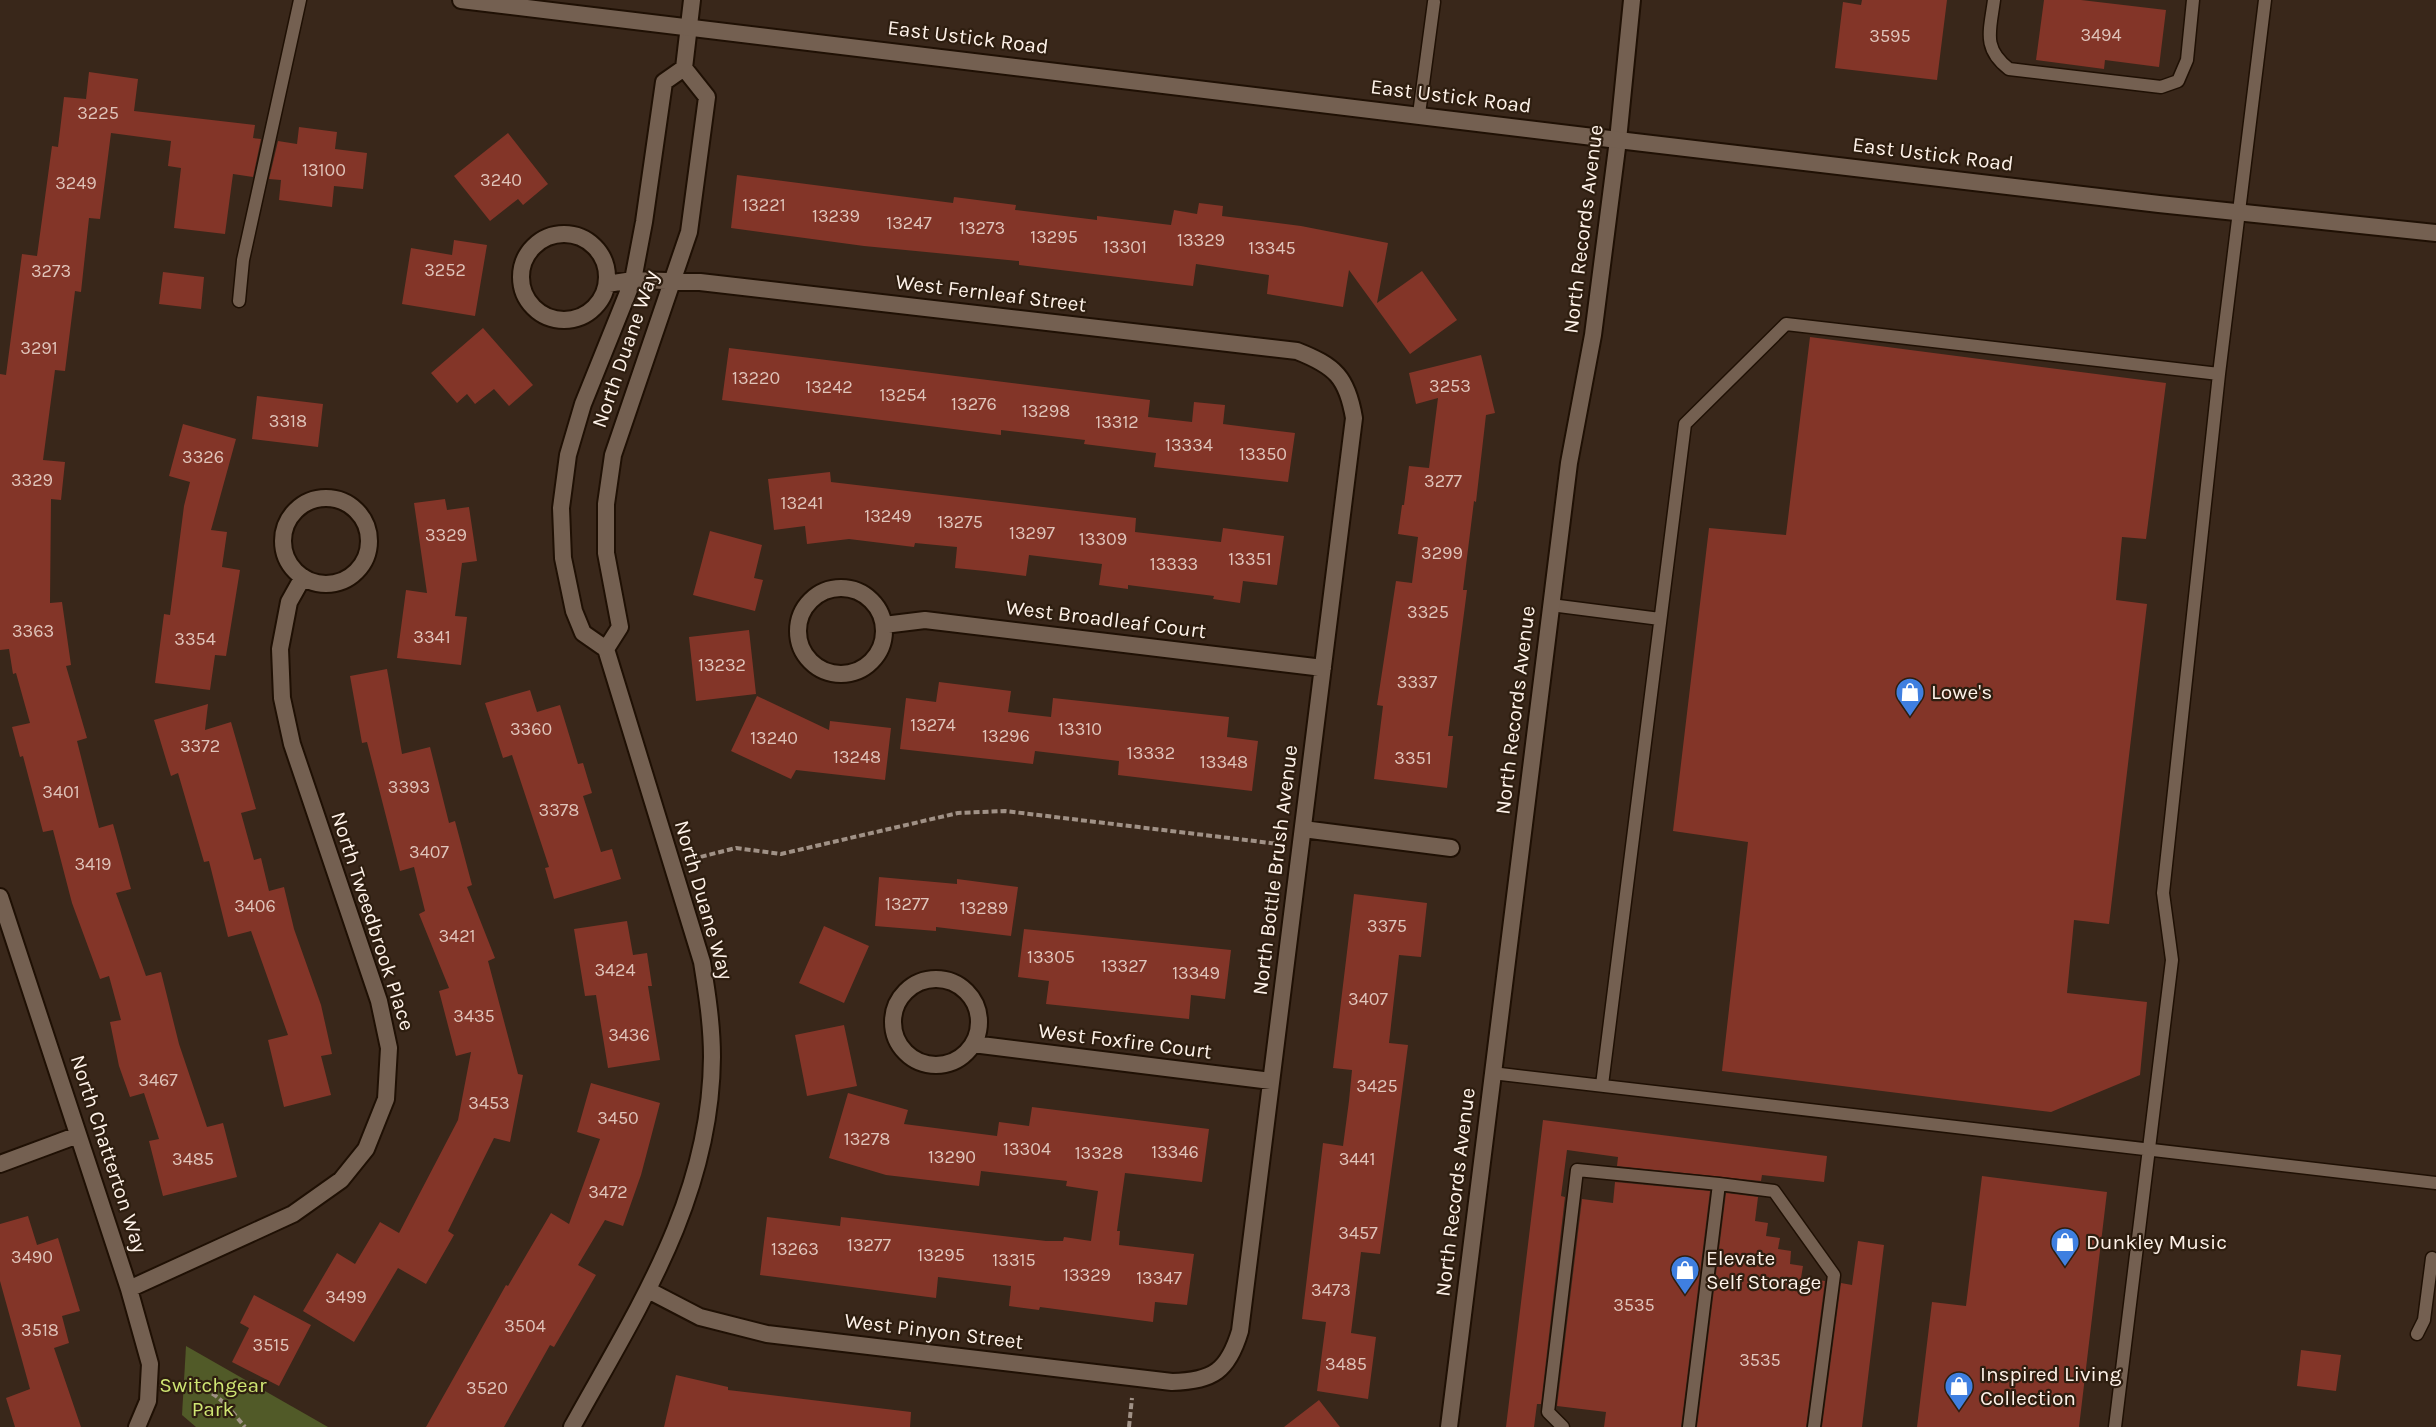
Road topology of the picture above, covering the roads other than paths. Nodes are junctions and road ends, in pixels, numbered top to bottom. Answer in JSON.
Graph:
{"nodes":[{"id":1,"x":300,"y":0,"type":"edge"},
{"id":2,"x":460,"y":0,"type":"edge"},
{"id":3,"x":692,"y":0,"type":"edge"},
{"id":4,"x":1632,"y":0,"type":"edge"},
{"id":5,"x":1994,"y":0,"type":"edge"},
{"id":6,"x":2193,"y":0,"type":"edge"},
{"id":7,"x":2265,"y":0,"type":"edge"},
{"id":8,"x":1434,"y":2,"type":"dead end"},
{"id":9,"x":689,"y":27,"type":"junction"},
{"id":10,"x":684,"y":68,"type":"junction"},
{"id":11,"x":1419,"y":114,"type":"junction"},
{"id":12,"x":1618,"y":140,"type":"junction"},
{"id":13,"x":2240,"y":212,"type":"junction"},
{"id":14,"x":2436,"y":233,"type":"edge"},
{"id":15,"x":633,"y":280,"type":"junction"},
{"id":16,"x":672,"y":281,"type":"junction"},
{"id":17,"x":607,"y":284,"type":"junction"},
{"id":18,"x":239,"y":301,"type":"dead end"},
{"id":19,"x":1338,"y":372,"type":"joint"},
{"id":20,"x":2219,"y":374,"type":"junction"},
{"id":21,"x":303,"y":577,"type":"junction"},
{"id":22,"x":1551,"y":605,"type":"junction"},
{"id":23,"x":1660,"y":619,"type":"junction"},
{"id":24,"x":884,"y":625,"type":"junction"},
{"id":25,"x":606,"y":649,"type":"junction"},
{"id":26,"x":1323,"y":668,"type":"junction"},
{"id":27,"x":1302,"y":838,"type":"junction"},
{"id":28,"x":1451,"y":848,"type":"dead end"},
{"id":29,"x":0,"y":897,"type":"edge"},
{"id":30,"x":974,"y":1044,"type":"junction"},
{"id":31,"x":1492,"y":1073,"type":"junction"},
{"id":32,"x":1271,"y":1081,"type":"junction"},
{"id":33,"x":1602,"y":1085,"type":"junction"},
{"id":34,"x":78,"y":1134,"type":"junction"},
{"id":35,"x":2149,"y":1149,"type":"junction"},
{"id":36,"x":0,"y":1164,"type":"edge"},
{"id":37,"x":2436,"y":1183,"type":"edge"},
{"id":38,"x":1719,"y":1184,"type":"junction"},
{"id":39,"x":2432,"y":1258,"type":"dead end"},
{"id":40,"x":129,"y":1289,"type":"junction"},
{"id":41,"x":648,"y":1290,"type":"junction"},
{"id":42,"x":2417,"y":1334,"type":"dead end"},
{"id":43,"x":1220,"y":1371,"type":"joint"},
{"id":44,"x":137,"y":1427,"type":"edge"},
{"id":45,"x":572,"y":1427,"type":"edge"},
{"id":46,"x":1449,"y":1427,"type":"edge"},
{"id":47,"x":1563,"y":1427,"type":"edge"},
{"id":48,"x":1689,"y":1427,"type":"edge"},
{"id":49,"x":1814,"y":1427,"type":"edge"},
{"id":50,"x":2115,"y":1427,"type":"edge"}],
"edges":[{"from":1,"to":18,"type":"lane"},
{"from":2,"to":9,"type":"street","name":"East Ustick Road"},
{"from":3,"to":9,"type":"street"},
{"from":4,"to":12,"type":"street","name":"North Records Avenue"},
{"from":5,"to":6,"type":"lane"},
{"from":7,"to":13,"type":"lane"},
{"from":8,"to":11,"type":"lane"},
{"from":9,"to":10,"type":"street"},
{"from":9,"to":11,"type":"street","name":"East Ustick Road"},
{"from":10,"to":15,"type":"street","name":"North Duane Way"},
{"from":10,"to":16,"type":"street","name":"North Duane Way"},
{"from":11,"to":12,"type":"street","name":"East Ustick Road"},
{"from":12,"to":13,"type":"street","name":"East Ustick Road"},
{"from":12,"to":22,"type":"street","name":"North Records Avenue"},
{"from":13,"to":14,"type":"street","name":"East Ustick Road"},
{"from":13,"to":20,"type":"lane"},
{"from":15,"to":16,"type":"street","name":"West Fernleaf Street"},
{"from":15,"to":17,"type":"street","name":"North Duane Way"},
{"from":15,"to":25,"type":"street","name":"North Duane Way"},
{"from":16,"to":19,"type":"street","name":"West Fernleaf Street"},
{"from":16,"to":25,"type":"street","name":"North Duane Way"},
{"from":17,"to":17,"type":"street","name":"North Duane Way"},
{"from":19,"to":26,"type":"street","name":"North Bottle Brush Avenue"},
{"from":20,"to":23,"type":"lane"},
{"from":20,"to":35,"type":"lane"},
{"from":21,"to":21,"type":"street"},
{"from":21,"to":40,"type":"street","name":"North Tweedbrook Place"},
{"from":22,"to":23,"type":"lane"},
{"from":22,"to":31,"type":"street","name":"North Records Avenue"},
{"from":23,"to":33,"type":"lane"},
{"from":24,"to":24,"type":"street"},
{"from":24,"to":26,"type":"street","name":"West Broadleaf Court"},
{"from":25,"to":41,"type":"street","name":"North Duane Way"},
{"from":26,"to":27,"type":"street","name":"North Bottle Brush Avenue"},
{"from":27,"to":28,"type":"street"},
{"from":27,"to":32,"type":"street","name":"North Bottle Brush Avenue"},
{"from":29,"to":34,"type":"street","name":"North Chatterton Way"},
{"from":30,"to":30,"type":"street"},
{"from":30,"to":32,"type":"street","name":"West Foxfire Court"},
{"from":31,"to":33,"type":"lane"},
{"from":31,"to":46,"type":"street","name":"North Records Avenue"},
{"from":32,"to":43,"type":"street","name":"North Bottle Brush Avenue"},
{"from":33,"to":35,"type":"lane"},
{"from":34,"to":36,"type":"street"},
{"from":34,"to":40,"type":"street","name":"North Chatterton Way"},
{"from":35,"to":37,"type":"lane"},
{"from":35,"to":50,"type":"lane"},
{"from":38,"to":47,"type":"lane"},
{"from":38,"to":48,"type":"lane"},
{"from":38,"to":49,"type":"lane"},
{"from":39,"to":42,"type":"lane"},
{"from":40,"to":44,"type":"street","name":"North Chatterton Way"},
{"from":41,"to":43,"type":"street","name":"West Pinyon Street"},
{"from":41,"to":45,"type":"street","name":"North Duane Way"}]}
